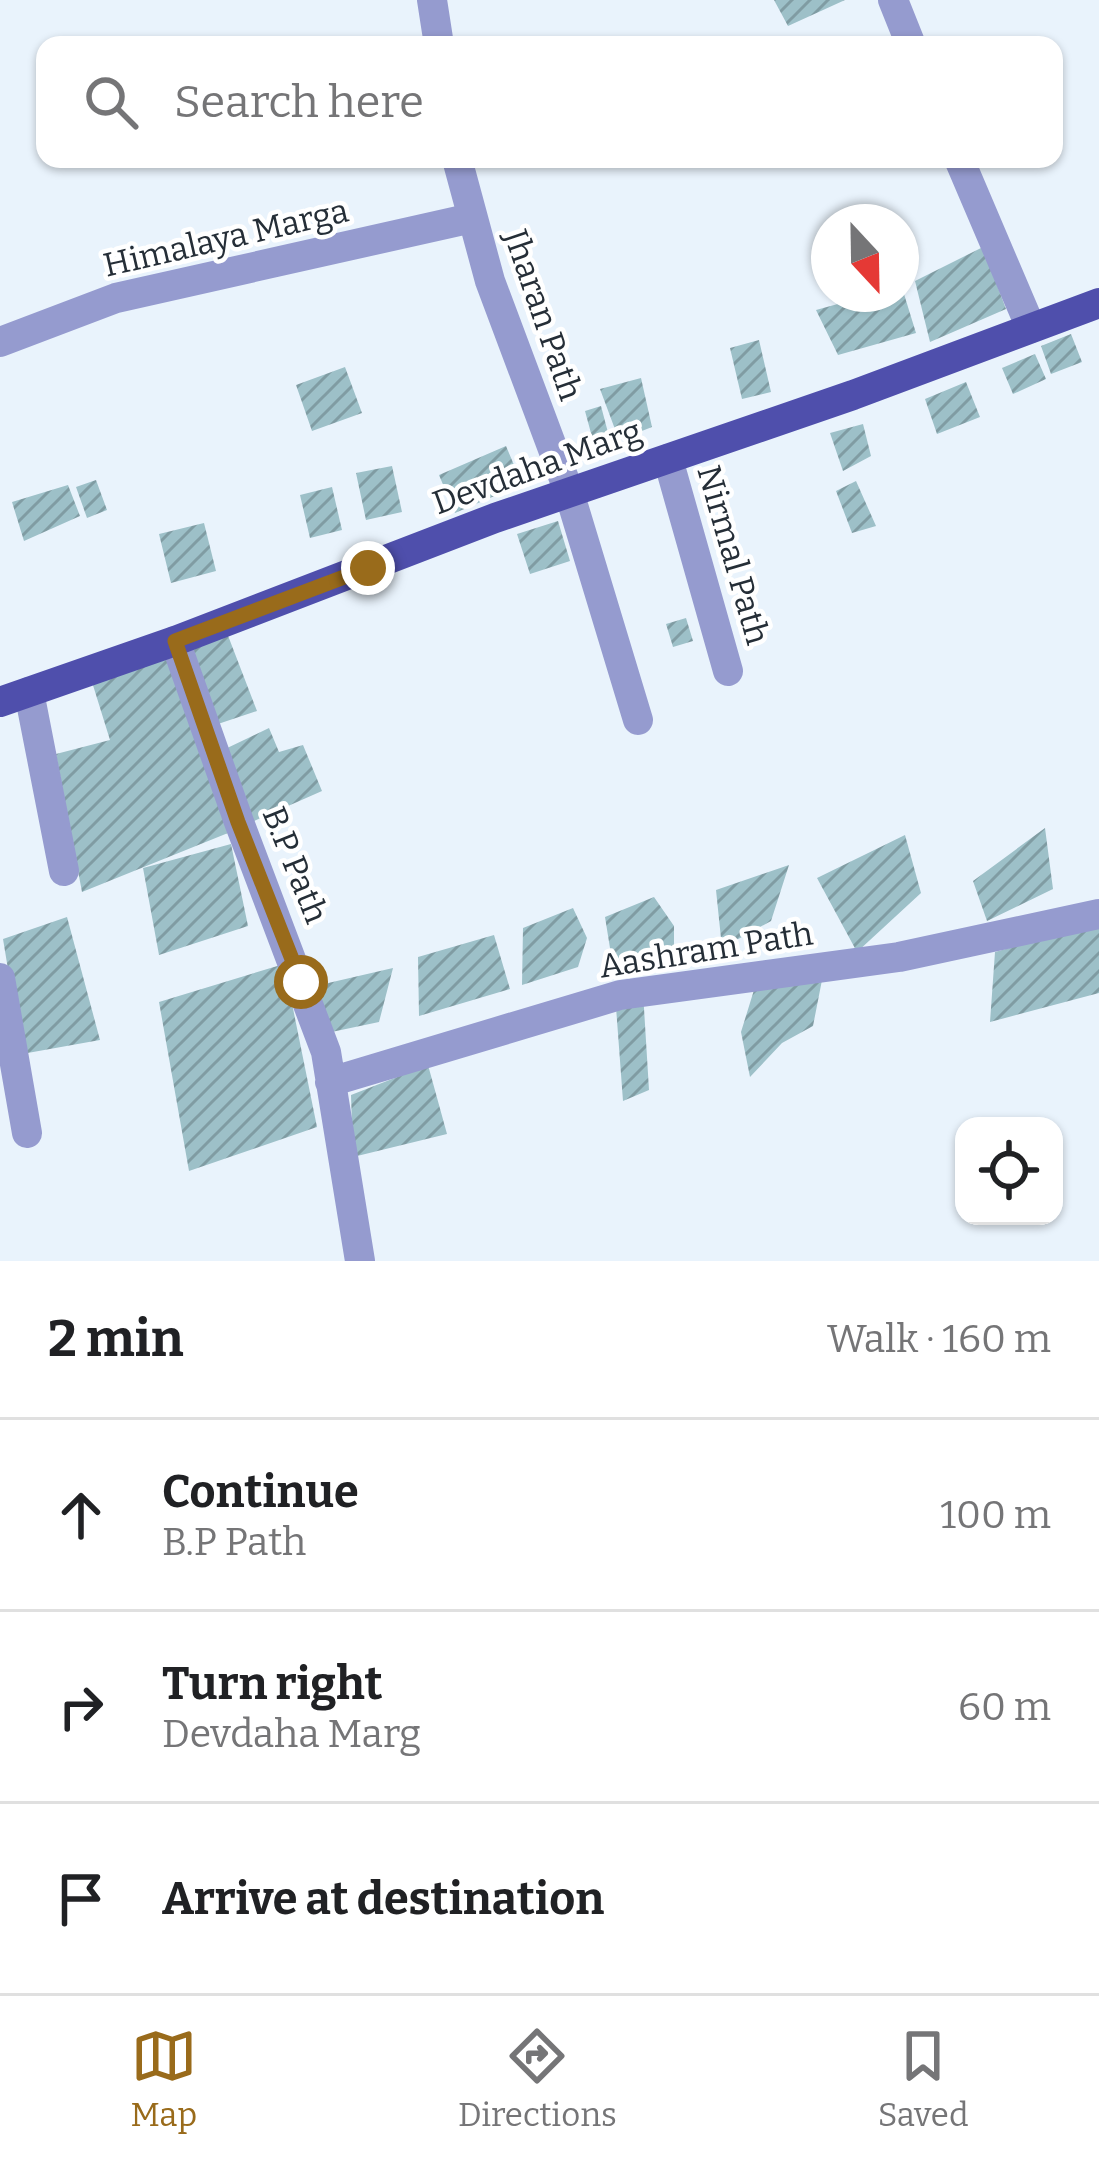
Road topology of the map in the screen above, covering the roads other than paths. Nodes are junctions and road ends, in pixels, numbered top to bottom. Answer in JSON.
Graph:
{"nodes":[{"id":1,"x":432,"y":0,"type":"edge"},
{"id":2,"x":893,"y":0,"type":"edge"},
{"id":3,"x":438,"y":36,"type":"edge"},
{"id":4,"x":907,"y":36,"type":"edge"},
{"id":5,"x":459,"y":168,"type":"edge"},
{"id":6,"x":963,"y":168,"type":"edge"},
{"id":7,"x":472,"y":218,"type":"junction"},
{"id":8,"x":1099,"y":303,"type":"edge"},
{"id":9,"x":1031,"y":328,"type":"junction"},
{"id":10,"x":0,"y":342,"type":"edge"},
{"id":11,"x":668,"y":459,"type":"junction"},
{"id":12,"x":569,"y":493,"type":"junction"},
{"id":13,"x":175,"y":641,"type":"junction"},
{"id":14,"x":728,"y":671,"type":"dead end"},
{"id":15,"x":14,"y":697,"type":"edge"},
{"id":16,"x":638,"y":720,"type":"dead end"},
{"id":17,"x":64,"y":871,"type":"dead end"},
{"id":18,"x":1099,"y":914,"type":"edge"},
{"id":19,"x":0,"y":978,"type":"edge"},
{"id":20,"x":330,"y":1082,"type":"junction"},
{"id":21,"x":27,"y":1133,"type":"dead end"},
{"id":22,"x":360,"y":1261,"type":"edge"}],
"edges":[{"from":1,"to":3,"type":"street"},
{"from":2,"to":4,"type":"street"},
{"from":5,"to":7,"type":"street","name":"Jharan Path"},
{"from":6,"to":9,"type":"street"},
{"from":7,"to":10,"type":"street","name":"Himalaya Marga"},
{"from":7,"to":12,"type":"street","name":"Jharan Path"},
{"from":8,"to":9,"type":"main road","name":"Devdaha Marg"},
{"from":9,"to":11,"type":"main road","name":"Devdaha Marg"},
{"from":11,"to":12,"type":"main road","name":"Devdaha Marg"},
{"from":11,"to":14,"type":"street","name":"Nirmal Path"},
{"from":12,"to":13,"type":"main road","name":"Devdaha Marg"},
{"from":12,"to":16,"type":"street","name":"Jharan Path"},
{"from":13,"to":15,"type":"main road","name":"Devdaha Marg"},
{"from":13,"to":20,"type":"street","name":"B.P Path"},
{"from":15,"to":17,"type":"street"},
{"from":18,"to":20,"type":"street","name":"Aashram Path"},
{"from":19,"to":21,"type":"street"},
{"from":20,"to":22,"type":"street","name":"B.P Path"}]}
